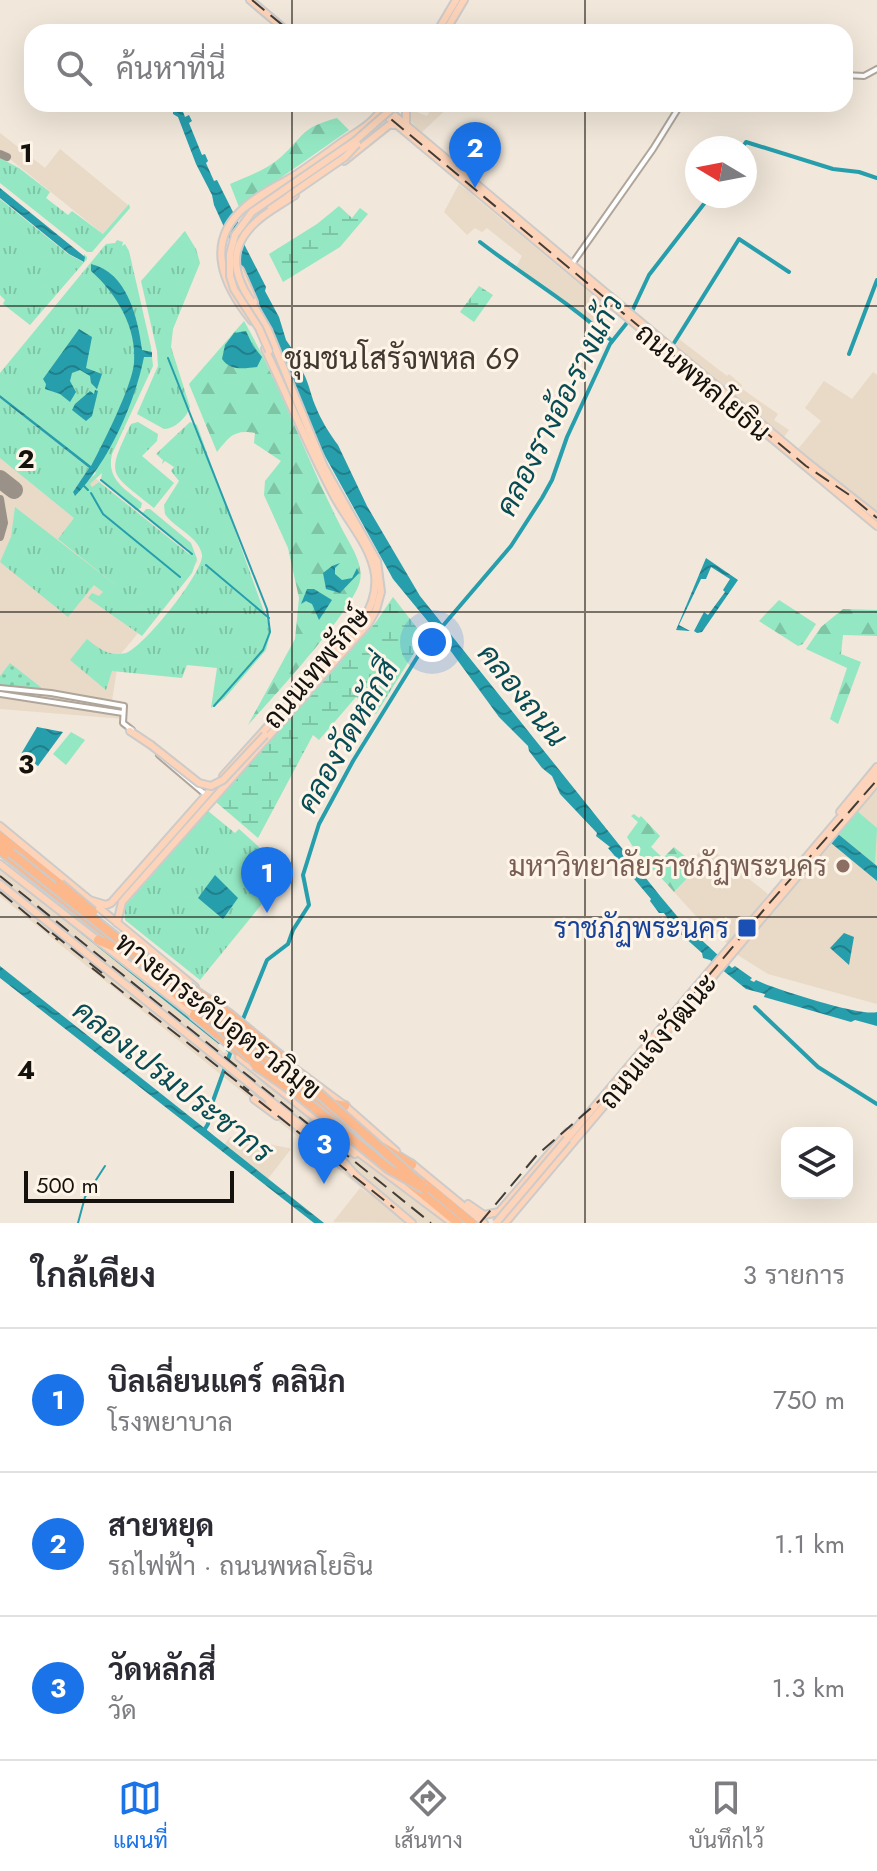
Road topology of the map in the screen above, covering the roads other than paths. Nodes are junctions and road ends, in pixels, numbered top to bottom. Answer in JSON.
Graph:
{"nodes":[{"id":1,"x":252,"y":0,"type":"edge"},
{"id":2,"x":462,"y":0,"type":"edge"},
{"id":3,"x":279,"y":24,"type":"edge"},
{"id":4,"x":284,"y":24,"type":"edge"},
{"id":5,"x":448,"y":24,"type":"edge"},
{"id":6,"x":448,"y":24,"type":"edge"},
{"id":7,"x":877,"y":69,"type":"edge"},
{"id":8,"x":853,"y":75,"type":"edge"},
{"id":9,"x":383,"y":112,"type":"edge"},
{"id":10,"x":385,"y":112,"type":"edge"},
{"id":11,"x":393,"y":112,"type":"edge"},
{"id":12,"x":397,"y":112,"type":"edge"},
{"id":13,"x":397,"y":112,"type":"edge"},
{"id":14,"x":676,"y":112,"type":"edge"},
{"id":15,"x":395,"y":125,"type":"junction"},
{"id":16,"x":406,"y":125,"type":"junction"},
{"id":17,"x":360,"y":129,"type":"junction"},
{"id":18,"x":369,"y":141,"type":"junction"},
{"id":19,"x":356,"y":142,"type":"junction"},
{"id":20,"x":352,"y":154,"type":"junction"},
{"id":21,"x":295,"y":175,"type":"junction"},
{"id":22,"x":259,"y":203,"type":"junction"},
{"id":23,"x":256,"y":216,"type":"junction"},
{"id":24,"x":569,"y":264,"type":"junction"},
{"id":25,"x":227,"y":285,"type":"junction"},
{"id":26,"x":260,"y":314,"type":"junction"},
{"id":27,"x":281,"y":374,"type":"junction"},
{"id":28,"x":853,"y":503,"type":"junction"},
{"id":29,"x":877,"y":523,"type":"edge"},
{"id":30,"x":0,"y":691,"type":"edge"},
{"id":31,"x":45,"y":692,"type":"junction"},
{"id":32,"x":45,"y":701,"type":"junction"},
{"id":33,"x":121,"y":713,"type":"junction"},
{"id":34,"x":286,"y":716,"type":"junction"},
{"id":35,"x":130,"y":731,"type":"junction"},
{"id":36,"x":877,"y":767,"type":"edge"},
{"id":37,"x":877,"y":774,"type":"edge"},
{"id":38,"x":217,"y":782,"type":"junction"},
{"id":39,"x":877,"y":782,"type":"edge"},
{"id":40,"x":201,"y":784,"type":"junction"},
{"id":41,"x":206,"y":795,"type":"junction"},
{"id":42,"x":0,"y":831,"type":"edge"},
{"id":43,"x":813,"y":847,"type":"junction"},
{"id":44,"x":0,"y":853,"type":"edge"},
{"id":45,"x":14,"y":853,"type":"junction"},
{"id":46,"x":41,"y":868,"type":"junction"},
{"id":47,"x":0,"y":884,"type":"edge"},
{"id":48,"x":116,"y":897,"type":"junction"},
{"id":49,"x":89,"y":900,"type":"junction"},
{"id":50,"x":122,"y":902,"type":"junction"},
{"id":51,"x":117,"y":923,"type":"junction"},
{"id":52,"x":124,"y":928,"type":"junction"},
{"id":53,"x":90,"y":933,"type":"junction"},
{"id":54,"x":98,"y":940,"type":"junction"},
{"id":55,"x":120,"y":950,"type":"junction"},
{"id":56,"x":730,"y":950,"type":"junction"},
{"id":57,"x":192,"y":1000,"type":"junction"},
{"id":58,"x":193,"y":1014,"type":"joint"},
{"id":59,"x":235,"y":1039,"type":"junction"},
{"id":60,"x":254,"y":1099,"type":"dead end"},
{"id":61,"x":329,"y":1103,"type":"junction"},
{"id":62,"x":345,"y":1106,"type":"junction"},
{"id":63,"x":309,"y":1113,"type":"junction"},
{"id":64,"x":592,"y":1113,"type":"junction"},
{"id":65,"x":303,"y":1127,"type":"junction"},
{"id":66,"x":372,"y":1140,"type":"junction"},
{"id":67,"x":372,"y":1153,"type":"junction"},
{"id":68,"x":362,"y":1155,"type":"junction"},
{"id":69,"x":412,"y":1165,"type":"junction"},
{"id":70,"x":384,"y":1167,"type":"junction"},
{"id":71,"x":393,"y":1178,"type":"junction"},
{"id":72,"x":423,"y":1187,"type":"junction"},
{"id":73,"x":451,"y":1196,"type":"junction"},
{"id":74,"x":499,"y":1212,"type":"junction"},
{"id":75,"x":412,"y":1223,"type":"edge"},
{"id":76,"x":463,"y":1223,"type":"edge"},
{"id":77,"x":484,"y":1223,"type":"edge"},
{"id":78,"x":502,"y":1223,"type":"edge"}],
"edges":[{"from":1,"to":3,"type":"main road"},
{"from":1,"to":4,"type":"main road"},
{"from":2,"to":5,"type":"main road"},
{"from":2,"to":6,"type":"main road"},
{"from":7,"to":8,"type":"street"},
{"from":9,"to":17,"type":"main road","name":"ถนนเทพรักษ์"},
{"from":10,"to":19,"type":"main road","name":"ถนนเทพรักษ์","bridge":true},
{"from":11,"to":15,"type":"main road","name":"ถนนพหลโยธิน"},
{"from":12,"to":16,"type":"main road"},
{"from":13,"to":16,"type":"main road","name":"ถนนพหลโยธิน"},
{"from":14,"to":24,"type":"street"},
{"from":15,"to":18,"type":"main road","name":"ถนนเทพรักษ์"},
{"from":15,"to":24,"type":"main road","name":"ถนนพหลโยธิน"},
{"from":16,"to":24,"type":"main road","name":"ถนนพหลโยธิน"},
{"from":17,"to":18,"type":"main road"},
{"from":17,"to":21,"type":"main road","name":"ถนนเทพรักษ์"},
{"from":18,"to":20,"type":"main road","name":"ถนนเทพรักษ์"},
{"from":19,"to":22,"type":"main road","bridge":true},
{"from":19,"to":23,"type":"main road","bridge":true},
{"from":19,"to":27,"type":"main road","name":"ถนนเทพรักษ์","bridge":true},
{"from":20,"to":23,"type":"main road"},
{"from":20,"to":26,"type":"main road","name":"ถนนเทพรักษ์","bridge":true},
{"from":21,"to":22,"type":"main road"},
{"from":21,"to":25,"type":"main road","name":"ถนนเทพรักษ์"},
{"from":22,"to":23,"type":"main road"},
{"from":24,"to":28,"type":"main road","name":"ถนนพหลโยธิน"},
{"from":25,"to":26,"type":"main road"},
{"from":25,"to":27,"type":"main road","name":"ถนนเทพรักษ์"},
{"from":26,"to":27,"type":"main road","name":"ถนนเทพรักษ์"},
{"from":27,"to":34,"type":"main road","name":"ถนนเทพรักษ์"},
{"from":27,"to":38,"type":"main road","name":"ถนนเทพรักษ์"},
{"from":28,"to":29,"type":"main road","name":"ถนนพหลโยธิน"},
{"from":28,"to":29,"type":"main road","name":"ถนนพหลโยธิน"},
{"from":30,"to":31,"type":"street"},
{"from":30,"to":32,"type":"street"},
{"from":31,"to":32,"type":"street"},
{"from":31,"to":33,"type":"street"},
{"from":32,"to":33,"type":"street"},
{"from":33,"to":35,"type":"street"},
{"from":33,"to":40,"type":"street"},
{"from":34,"to":35,"type":"main road","bridge":true},
{"from":34,"to":50,"type":"main road","name":"ถนนเทพรักษ์"},
{"from":35,"to":40,"type":"street"},
{"from":36,"to":43,"type":"main road","name":"ถนนแจ้งวัฒนะ"},
{"from":37,"to":43,"type":"main road","name":"ถนนแจ้งวัฒนะ"},
{"from":38,"to":40,"type":"street"},
{"from":38,"to":41,"type":"main road","name":"ถนนเทพรักษ์"},
{"from":39,"to":56,"type":"main road","name":"ถนนแจ้งวัฒนะ"},
{"from":40,"to":41,"type":"street"},
{"from":41,"to":48,"type":"main road","name":"ถนนเทพรักษ์"},
{"from":42,"to":46,"type":"highway"},
{"from":42,"to":49,"type":"main road"},
{"from":42,"to":52,"type":"main road"},
{"from":43,"to":56,"type":"main road","name":"ถนนแจ้งวัฒนะ"},
{"from":44,"to":45,"type":"highway"},
{"from":44,"to":53,"type":"main road"},
{"from":44,"to":53,"type":"main road"},
{"from":44,"to":55,"type":"highway"},
{"from":44,"to":57,"type":"highway","name":"ทางยกระดับอุตราภิมุข","bridge":true},
{"from":44,"to":72,"type":"highway","name":"ทางยกระดับอุตราภิมุข","bridge":true},
{"from":45,"to":46,"type":"highway"},
{"from":45,"to":59,"type":"highway"},
{"from":46,"to":72,"type":"highway","bridge":true},
{"from":47,"to":65,"type":"main road"},
{"from":48,"to":49,"type":"main road"},
{"from":48,"to":50,"type":"main road"},
{"from":49,"to":51,"type":"main road"},
{"from":50,"to":51,"type":"main road","name":"ถนนเทพรักษ์"},
{"from":51,"to":52,"type":"main road"},
{"from":52,"to":59,"type":"main road"},
{"from":53,"to":54,"type":"main road"},
{"from":54,"to":55,"type":"highway"},
{"from":54,"to":58,"type":"main road"},
{"from":55,"to":59,"type":"highway"},
{"from":56,"to":64,"type":"main road","name":"ถนนแจ้งวัฒนะ"},
{"from":57,"to":70,"type":"highway","bridge":true},
{"from":57,"to":72,"type":"highway","name":"ทางยกระดับอุตราภิมุข","bridge":true},
{"from":58,"to":59,"type":"highway"},
{"from":59,"to":61,"type":"highway"},
{"from":59,"to":62,"type":"main road"},
{"from":59,"to":63,"type":"main road"},
{"from":59,"to":67,"type":"highway"},
{"from":59,"to":72,"type":"highway","bridge":true},
{"from":60,"to":65,"type":"main road"},
{"from":61,"to":62,"type":"highway"},
{"from":61,"to":66,"type":"highway"},
{"from":62,"to":69,"type":"main road"},
{"from":63,"to":65,"type":"main road"},
{"from":63,"to":68,"type":"main road"},
{"from":64,"to":74,"type":"main road","name":"ถนนแจ้งวัฒนะ"},
{"from":64,"to":78,"type":"main road","name":"ถนนแจ้งวัฒนะ"},
{"from":64,"to":78,"type":"main road","name":"ถนนแจ้งวัฒนะ","bridge":true},
{"from":65,"to":68,"type":"main road"},
{"from":65,"to":75,"type":"main road"},
{"from":66,"to":69,"type":"highway"},
{"from":66,"to":76,"type":"highway"},
{"from":67,"to":70,"type":"highway"},
{"from":67,"to":76,"type":"highway"},
{"from":68,"to":71,"type":"main road"},
{"from":69,"to":73,"type":"main road"},
{"from":70,"to":71,"type":"highway"},
{"from":71,"to":76,"type":"main road"},
{"from":72,"to":76,"type":"highway","name":"ทางยกระดับอุตราภิมุข"},
{"from":73,"to":74,"type":"main road"},
{"from":73,"to":77,"type":"main road"},
{"from":74,"to":78,"type":"main road"}]}
